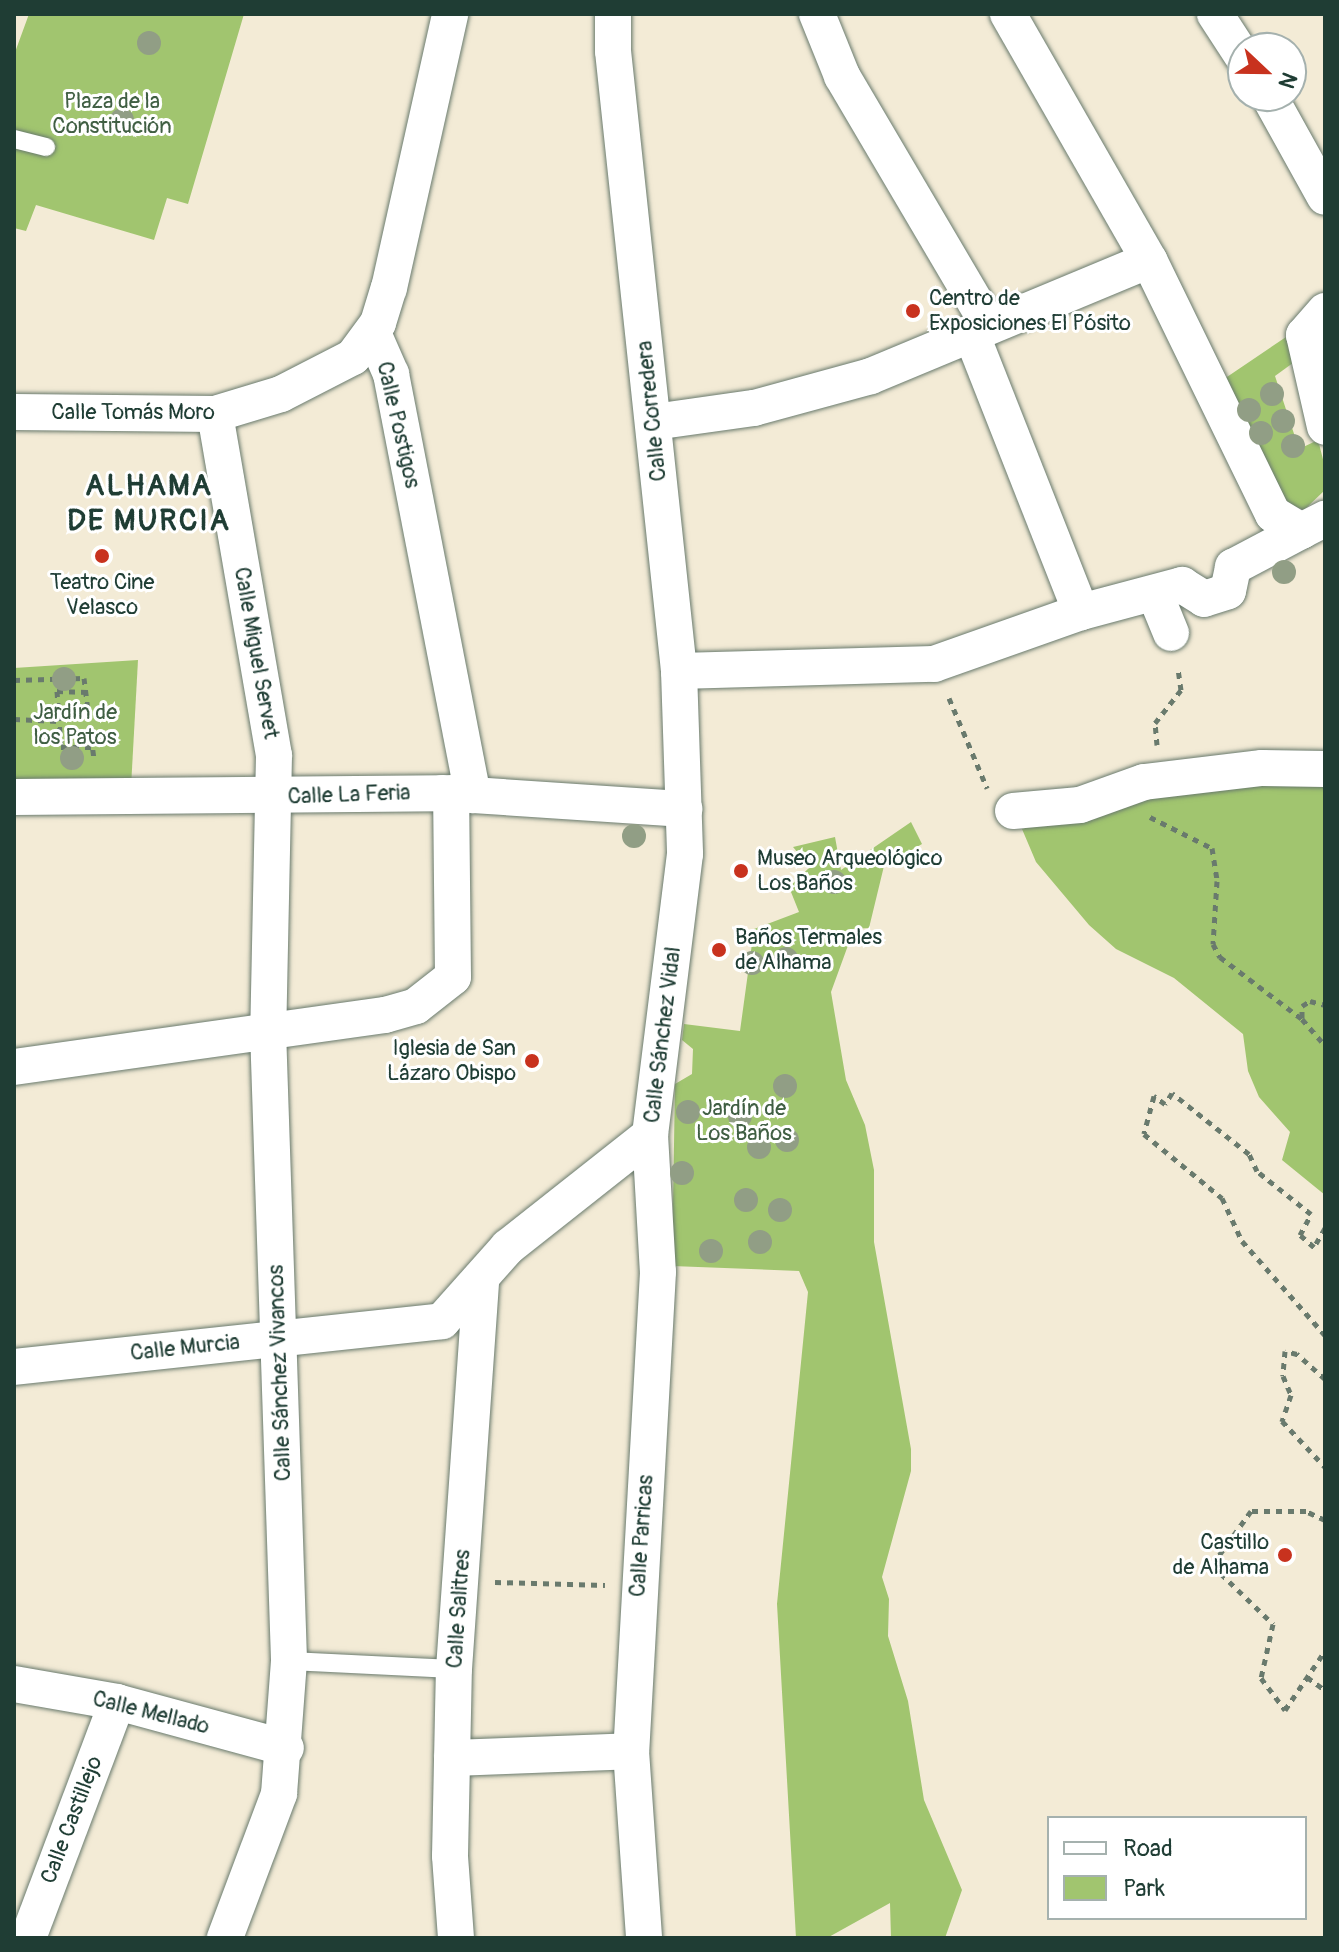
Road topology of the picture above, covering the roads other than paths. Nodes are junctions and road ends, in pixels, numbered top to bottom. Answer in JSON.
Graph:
{"nodes":[{"id":1,"x":450,"y":14,"type":"edge"},
{"id":2,"x":613,"y":14,"type":"edge"},
{"id":3,"x":817,"y":14,"type":"edge"},
{"id":4,"x":1008,"y":14,"type":"edge"},
{"id":5,"x":1215,"y":14,"type":"edge"},
{"id":6,"x":1227,"y":32,"type":"edge"},
{"id":7,"x":1278,"y":112,"type":"edge"},
{"id":8,"x":14,"y":139,"type":"edge"},
{"id":9,"x":46,"y":147,"type":"dead end"},
{"id":10,"x":1325,"y":197,"type":"edge"},
{"id":11,"x":1149,"y":260,"type":"junction"},
{"id":12,"x":1318,"y":317,"type":"edge"},
{"id":13,"x":980,"y":329,"type":"junction"},
{"id":14,"x":373,"y":333,"type":"junction"},
{"id":15,"x":14,"y":412,"type":"edge"},
{"id":16,"x":215,"y":414,"type":"junction"},
{"id":17,"x":654,"y":422,"type":"junction"},
{"id":18,"x":1325,"y":427,"type":"edge"},
{"id":19,"x":1300,"y":521,"type":"edge"},
{"id":20,"x":1143,"y":597,"type":"junction"},
{"id":21,"x":1081,"y":612,"type":"junction"},
{"id":22,"x":1171,"y":633,"type":"road end"},
{"id":23,"x":679,"y":671,"type":"junction"},
{"id":24,"x":1325,"y":769,"type":"edge"},
{"id":25,"x":462,"y":794,"type":"junction"},
{"id":26,"x":14,"y":797,"type":"edge"},
{"id":27,"x":271,"y":798,"type":"junction"},
{"id":28,"x":684,"y":809,"type":"junction"},
{"id":29,"x":1013,"y":811,"type":"road end"},
{"id":30,"x":268,"y":1030,"type":"junction"},
{"id":31,"x":14,"y":1067,"type":"edge"},
{"id":32,"x":650,"y":1135,"type":"junction"},
{"id":33,"x":481,"y":1280,"type":"junction"},
{"id":34,"x":279,"y":1337,"type":"junction"},
{"id":35,"x":14,"y":1367,"type":"edge"},
{"id":36,"x":289,"y":1661,"type":"junction"},
{"id":37,"x":454,"y":1669,"type":"junction"},
{"id":38,"x":14,"y":1684,"type":"edge"},
{"id":39,"x":117,"y":1702,"type":"junction"},
{"id":40,"x":286,"y":1748,"type":"junction"},
{"id":41,"x":631,"y":1751,"type":"junction"},
{"id":42,"x":452,"y":1758,"type":"junction"},
{"id":43,"x":28,"y":1938,"type":"edge"},
{"id":44,"x":225,"y":1938,"type":"edge"},
{"id":45,"x":456,"y":1938,"type":"edge"},
{"id":46,"x":644,"y":1938,"type":"edge"}],
"edges":[{"from":1,"to":14,"type":"street","name":"Calle Postigos"},
{"from":2,"to":17,"type":"street","name":"Calle Corredera"},
{"from":3,"to":13,"type":"street"},
{"from":4,"to":11,"type":"street"},
{"from":5,"to":6,"type":"street"},
{"from":7,"to":10,"type":"street"},
{"from":8,"to":9,"type":"lane"},
{"from":11,"to":13,"type":"street"},
{"from":11,"to":19,"type":"street"},
{"from":12,"to":18,"type":"street"},
{"from":13,"to":17,"type":"street"},
{"from":13,"to":21,"type":"street"},
{"from":14,"to":16,"type":"street","name":"Calle Tomás Moro"},
{"from":14,"to":25,"type":"street","name":"Calle Postigos"},
{"from":15,"to":16,"type":"street","name":"Calle Tomás Moro"},
{"from":16,"to":27,"type":"street","name":"Calle Miguel Servet"},
{"from":17,"to":23,"type":"street","name":"Calle Corredera"},
{"from":19,"to":20,"type":"street"},
{"from":20,"to":21,"type":"street"},
{"from":20,"to":22,"type":"street"},
{"from":21,"to":23,"type":"street"},
{"from":23,"to":28,"type":"street","name":"Calle Corredera"},
{"from":24,"to":29,"type":"street"},
{"from":25,"to":27,"type":"street","name":"Calle La Feria"},
{"from":25,"to":28,"type":"street","name":"Calle La Feria"},
{"from":25,"to":30,"type":"street","name":"Calle Postigos"},
{"from":26,"to":27,"type":"street","name":"Calle La Feria"},
{"from":27,"to":30,"type":"street","name":"Calle Sánchez Vivancos"},
{"from":28,"to":32,"type":"street","name":"Calle Sánchez Vidal"},
{"from":30,"to":31,"type":"street"},
{"from":30,"to":34,"type":"street","name":"Calle Sánchez Vivancos"},
{"from":32,"to":33,"type":"street","name":"Calle Sánchez Vidal"},
{"from":32,"to":41,"type":"street","name":"Calle Parricas"},
{"from":33,"to":34,"type":"street","name":"Calle Murcia"},
{"from":33,"to":37,"type":"street","name":"Calle Salitres"},
{"from":34,"to":35,"type":"street","name":"Calle Murcia"},
{"from":34,"to":36,"type":"street","name":"Calle Sánchez Vivancos"},
{"from":36,"to":37,"type":"lane"},
{"from":36,"to":40,"type":"street","name":"Calle Sánchez Vivancos"},
{"from":37,"to":42,"type":"street","name":"Calle Salitres"},
{"from":38,"to":39,"type":"street","name":"Calle Mellado"},
{"from":39,"to":40,"type":"street","name":"Calle Mellado"},
{"from":39,"to":43,"type":"street","name":"Calle Castillejo"},
{"from":40,"to":44,"type":"street","name":"Calle Sánchez Vivancos"},
{"from":41,"to":42,"type":"street"},
{"from":41,"to":46,"type":"street","name":"Calle Parricas"},
{"from":42,"to":45,"type":"street","name":"Calle Salitres"}]}
